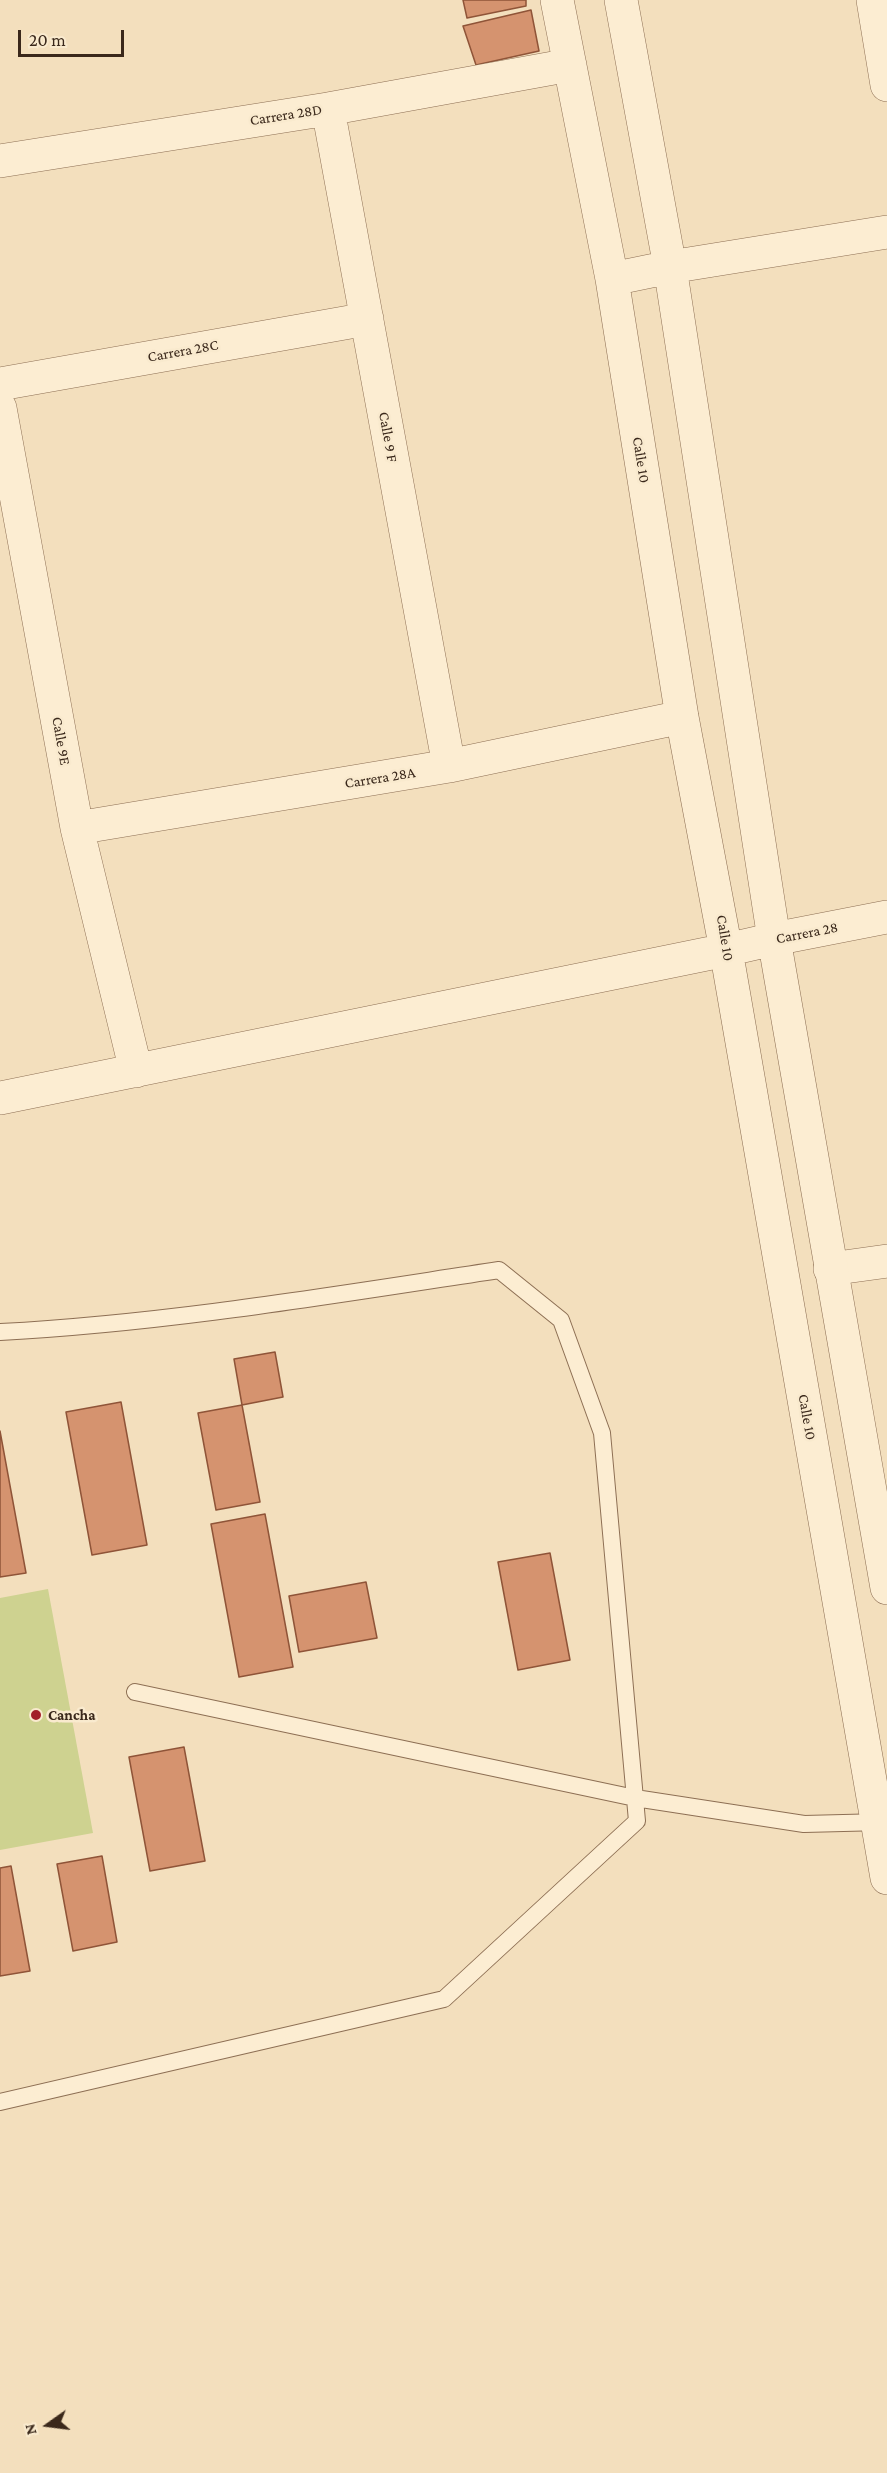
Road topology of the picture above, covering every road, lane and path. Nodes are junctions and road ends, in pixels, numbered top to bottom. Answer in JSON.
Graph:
{"nodes":[{"id":1,"x":557,"y":0,"type":"edge"},
{"id":2,"x":621,"y":0,"type":"edge"},
{"id":3,"x":873,"y":0,"type":"edge"},
{"id":4,"x":570,"y":65,"type":"junction"},
{"id":5,"x":887,"y":85,"type":"edge"},
{"id":6,"x":328,"y":109,"type":"junction"},
{"id":7,"x":0,"y":161,"type":"edge"},
{"id":8,"x":887,"y":232,"type":"edge"},
{"id":9,"x":670,"y":267,"type":"junction"},
{"id":10,"x":612,"y":279,"type":"junction"},
{"id":11,"x":367,"y":319,"type":"junction"},
{"id":12,"x":0,"y":384,"type":"edge"},
{"id":13,"x":0,"y":408,"type":"edge"},
{"id":14,"x":682,"y":717,"type":"junction"},
{"id":15,"x":449,"y":766,"type":"junction"},
{"id":16,"x":77,"y":828,"type":"junction"},
{"id":17,"x":887,"y":917,"type":"edge"},
{"id":18,"x":774,"y":939,"type":"junction"},
{"id":19,"x":726,"y":950,"type":"junction"},
{"id":20,"x":136,"y":1071,"type":"junction"},
{"id":21,"x":0,"y":1098,"type":"edge"},
{"id":22,"x":887,"y":1261,"type":"edge"},
{"id":23,"x":830,"y":1269,"type":"junction"},
{"id":24,"x":0,"y":1332,"type":"edge"},
{"id":25,"x":887,"y":1588,"type":"edge"},
{"id":26,"x":135,"y":1692,"type":"dead end"},
{"id":27,"x":635,"y":1798,"type":"junction"},
{"id":28,"x":882,"y":1822,"type":"edge"},
{"id":29,"x":887,"y":1878,"type":"edge"},
{"id":30,"x":0,"y":2102,"type":"edge"}],
"edges":[{"from":1,"to":4,"type":"street","name":"Calle 10"},
{"from":2,"to":9,"type":"street"},
{"from":3,"to":5,"type":"street"},
{"from":4,"to":6,"type":"street","name":"Carrera 28D"},
{"from":4,"to":10,"type":"street","name":"Calle 10"},
{"from":6,"to":7,"type":"street","name":"Carrera 28D"},
{"from":6,"to":11,"type":"street","name":"Calle 9 F"},
{"from":8,"to":9,"type":"street"},
{"from":9,"to":10,"type":"street"},
{"from":9,"to":18,"type":"street"},
{"from":10,"to":14,"type":"street","name":"Calle 10"},
{"from":11,"to":12,"type":"street","name":"Carrera 28C"},
{"from":11,"to":15,"type":"street","name":"Calle 9 F"},
{"from":13,"to":16,"type":"street","name":"Calle 9E"},
{"from":14,"to":15,"type":"street","name":"Carrera 28A"},
{"from":14,"to":19,"type":"street","name":"Calle 10"},
{"from":15,"to":16,"type":"street","name":"Carrera 28A"},
{"from":16,"to":20,"type":"street","name":"Calle 9E"},
{"from":17,"to":18,"type":"street","name":"Carrera 28"},
{"from":18,"to":19,"type":"street","name":"Carrera 28"},
{"from":18,"to":23,"type":"street"},
{"from":19,"to":20,"type":"street","name":"Carrera 28"},
{"from":19,"to":28,"type":"street","name":"Calle 10"},
{"from":20,"to":21,"type":"street","name":"Carrera 28"},
{"from":22,"to":23,"type":"street"},
{"from":23,"to":25,"type":"street"},
{"from":24,"to":27,"type":"lane"},
{"from":26,"to":27,"type":"lane"},
{"from":27,"to":28,"type":"lane"},
{"from":27,"to":30,"type":"lane"},
{"from":28,"to":29,"type":"street","name":"Calle 10"}]}
